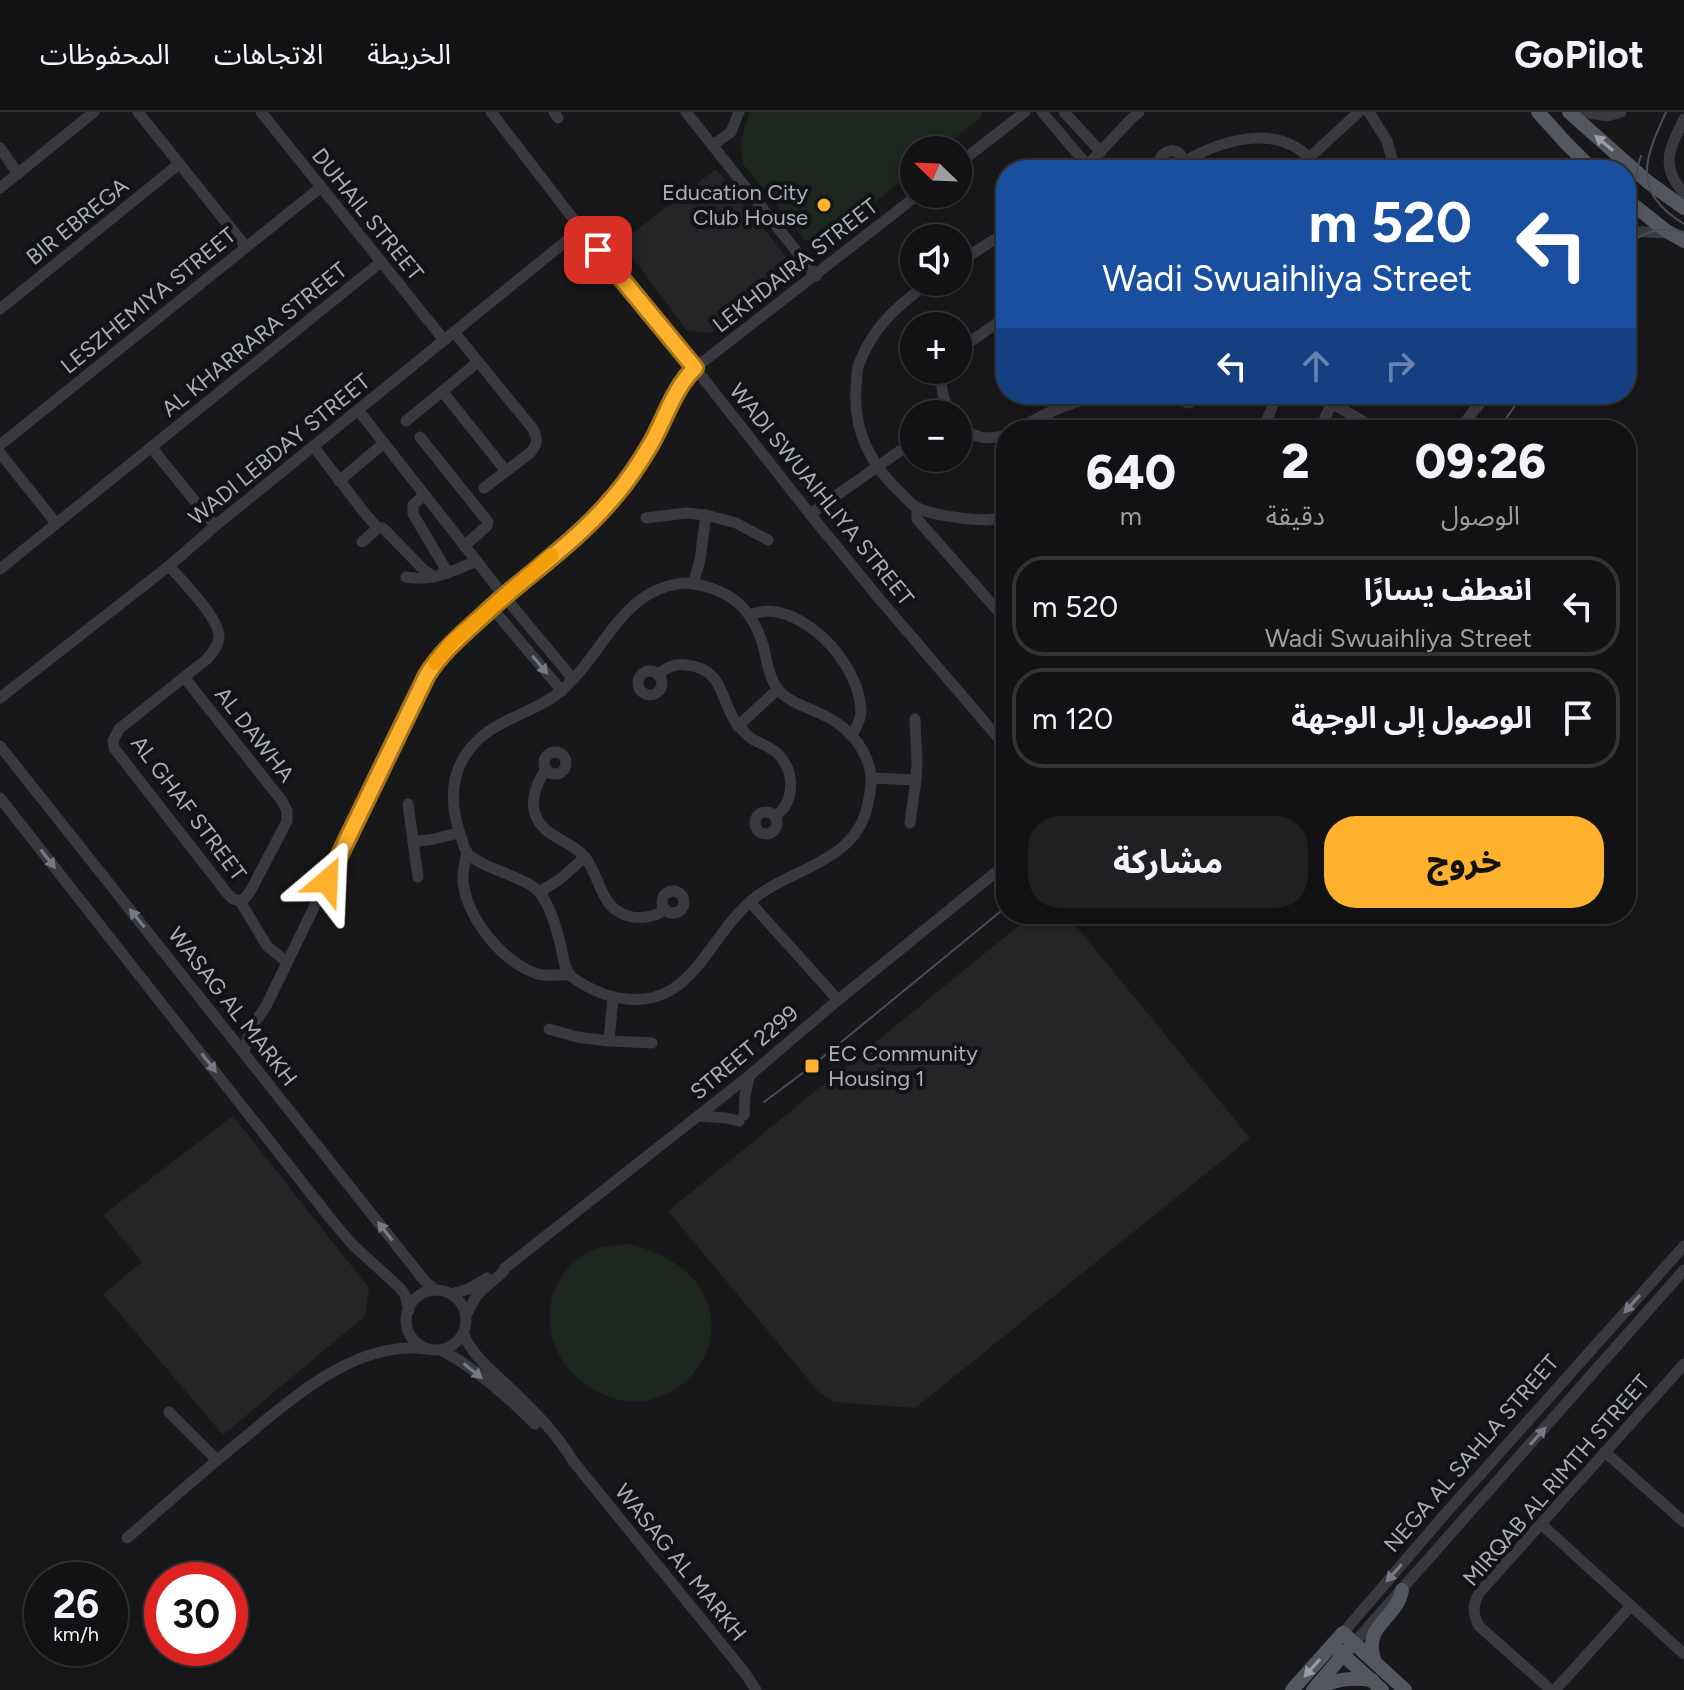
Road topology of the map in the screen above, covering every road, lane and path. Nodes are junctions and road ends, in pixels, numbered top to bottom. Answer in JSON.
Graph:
{"nodes":[{"id":1,"x":94,"y":112,"type":"edge"},
{"id":2,"x":138,"y":112,"type":"edge"},
{"id":3,"x":261,"y":112,"type":"edge"},
{"id":4,"x":491,"y":112,"type":"edge"},
{"id":5,"x":686,"y":112,"type":"edge"},
{"id":6,"x":739,"y":112,"type":"edge"},
{"id":7,"x":1042,"y":112,"type":"edge"},
{"id":8,"x":1064,"y":112,"type":"edge"},
{"id":9,"x":1139,"y":112,"type":"edge"},
{"id":10,"x":1359,"y":112,"type":"edge"},
{"id":11,"x":1369,"y":112,"type":"edge"},
{"id":12,"x":1538,"y":112,"type":"edge"},
{"id":13,"x":1569,"y":112,"type":"edge"},
{"id":14,"x":1583,"y":112,"type":"edge"},
{"id":15,"x":1621,"y":112,"type":"edge"},
{"id":16,"x":1019,"y":114,"type":"edge"},
{"id":17,"x":1684,"y":119,"type":"edge"},
{"id":18,"x":1052,"y":123,"type":"junction"},
{"id":19,"x":713,"y":145,"type":"junction"},
{"id":20,"x":0,"y":148,"type":"edge"},
{"id":21,"x":1101,"y":152,"type":"junction"},
{"id":22,"x":972,"y":153,"type":"edge"},
{"id":23,"x":1310,"y":157,"type":"junction"},
{"id":24,"x":1080,"y":160,"type":"edge"},
{"id":25,"x":1094,"y":160,"type":"edge"},
{"id":26,"x":1160,"y":160,"type":"edge"},
{"id":27,"x":1182,"y":160,"type":"edge"},
{"id":28,"x":1185,"y":160,"type":"edge"},
{"id":29,"x":1312,"y":160,"type":"edge"},
{"id":30,"x":1392,"y":160,"type":"edge"},
{"id":31,"x":1583,"y":160,"type":"edge"},
{"id":32,"x":1623,"y":160,"type":"edge"},
{"id":33,"x":179,"y":164,"type":"junction"},
{"id":34,"x":1636,"y":171,"type":"edge"},
{"id":35,"x":18,"y":174,"type":"junction"},
{"id":36,"x":321,"y":187,"type":"junction"},
{"id":37,"x":0,"y":188,"type":"edge"},
{"id":38,"x":1684,"y":193,"type":"edge"},
{"id":39,"x":1636,"y":206,"type":"edge"},
{"id":40,"x":901,"y":208,"type":"edge"},
{"id":41,"x":1684,"y":208,"type":"edge"},
{"id":42,"x":581,"y":229,"type":"junction"},
{"id":43,"x":1636,"y":232,"type":"edge"},
{"id":44,"x":1678,"y":237,"type":"edge"},
{"id":45,"x":996,"y":238,"type":"edge"},
{"id":46,"x":246,"y":247,"type":"junction"},
{"id":47,"x":972,"y":254,"type":"edge"},
{"id":48,"x":381,"y":262,"type":"junction"},
{"id":49,"x":816,"y":276,"type":"junction"},
{"id":50,"x":911,"y":296,"type":"edge"},
{"id":51,"x":0,"y":309,"type":"edge"},
{"id":52,"x":996,"y":324,"type":"edge"},
{"id":53,"x":454,"y":332,"type":"junction"},
{"id":54,"x":444,"y":340,"type":"junction"},
{"id":55,"x":972,"y":340,"type":"edge"},
{"id":56,"x":478,"y":362,"type":"junction"},
{"id":57,"x":695,"y":368,"type":"junction"},
{"id":58,"x":442,"y":391,"type":"junction"},
{"id":59,"x":1069,"y":404,"type":"edge"},
{"id":60,"x":1331,"y":404,"type":"joint"},
{"id":61,"x":1479,"y":404,"type":"edge"},
{"id":62,"x":358,"y":410,"type":"junction"},
{"id":63,"x":1036,"y":420,"type":"edge"},
{"id":64,"x":1324,"y":420,"type":"edge"},
{"id":65,"x":1360,"y":420,"type":"edge"},
{"id":66,"x":1467,"y":420,"type":"edge"},
{"id":67,"x":406,"y":421,"type":"dead end"},
{"id":68,"x":972,"y":434,"type":"edge"},
{"id":69,"x":420,"y":437,"type":"dead end"},
{"id":70,"x":996,"y":438,"type":"edge"},
{"id":71,"x":384,"y":443,"type":"junction"},
{"id":72,"x":0,"y":445,"type":"edge"},
{"id":73,"x":313,"y":446,"type":"junction"},
{"id":74,"x":151,"y":447,"type":"junction"},
{"id":75,"x":900,"y":451,"type":"edge"},
{"id":76,"x":0,"y":453,"type":"edge"},
{"id":77,"x":877,"y":468,"type":"junction"},
{"id":78,"x":506,"y":471,"type":"junction"},
{"id":79,"x":339,"y":481,"type":"junction"},
{"id":80,"x":484,"y":488,"type":"dead end"},
{"id":81,"x":424,"y":495,"type":"junction"},
{"id":82,"x":917,"y":508,"type":"junction"},
{"id":83,"x":810,"y":514,"type":"junction"},
{"id":84,"x":706,"y":515,"type":"junction"},
{"id":85,"x":646,"y":518,"type":"dead end"},
{"id":86,"x":996,"y":518,"type":"edge"},
{"id":87,"x":56,"y":523,"type":"junction"},
{"id":88,"x":215,"y":526,"type":"junction"},
{"id":89,"x":378,"y":528,"type":"junction"},
{"id":90,"x":768,"y":540,"type":"dead end"},
{"id":91,"x":362,"y":542,"type":"dead end"},
{"id":92,"x":464,"y":546,"type":"junction"},
{"id":93,"x":477,"y":561,"type":"junction"},
{"id":94,"x":169,"y":566,"type":"junction"},
{"id":95,"x":0,"y":569,"type":"edge"},
{"id":96,"x":448,"y":573,"type":"junction"},
{"id":97,"x":406,"y":577,"type":"dead end"},
{"id":98,"x":434,"y":577,"type":"junction"},
{"id":99,"x":693,"y":584,"type":"junction"},
{"id":100,"x":504,"y":596,"type":"junction"},
{"id":101,"x":492,"y":608,"type":"junction"},
{"id":102,"x":996,"y":609,"type":"edge"},
{"id":103,"x":750,"y":615,"type":"junction"},
{"id":104,"x":527,"y":624,"type":"junction"},
{"id":105,"x":514,"y":634,"type":"junction"},
{"id":106,"x":658,"y":675,"type":"dead end"},
{"id":107,"x":184,"y":677,"type":"junction"},
{"id":108,"x":573,"y":679,"type":"junction"},
{"id":109,"x":778,"y":689,"type":"junction"},
{"id":110,"x":562,"y":691,"type":"junction"},
{"id":111,"x":0,"y":698,"type":"edge"},
{"id":112,"x":915,"y":719,"type":"dead end"},
{"id":113,"x":738,"y":726,"type":"junction"},
{"id":114,"x":852,"y":735,"type":"junction"},
{"id":115,"x":996,"y":735,"type":"edge"},
{"id":116,"x":0,"y":746,"type":"edge"},
{"id":117,"x":546,"y":769,"type":"dead end"},
{"id":118,"x":871,"y":778,"type":"junction"},
{"id":119,"x":916,"y":780,"type":"junction"},
{"id":120,"x":0,"y":798,"type":"edge"},
{"id":121,"x":408,"y":804,"type":"dead end"},
{"id":122,"x":775,"y":816,"type":"dead end"},
{"id":123,"x":910,"y":823,"type":"dead end"},
{"id":124,"x":459,"y":833,"type":"junction"},
{"id":125,"x":413,"y":841,"type":"junction"},
{"id":126,"x":467,"y":852,"type":"junction"},
{"id":127,"x":585,"y":857,"type":"junction"},
{"id":128,"x":996,"y":872,"type":"edge"},
{"id":129,"x":418,"y":877,"type":"dead end"},
{"id":130,"x":539,"y":892,"type":"junction"},
{"id":131,"x":236,"y":900,"type":"junction"},
{"id":132,"x":750,"y":902,"type":"junction"},
{"id":133,"x":663,"y":908,"type":"dead end"},
{"id":134,"x":287,"y":962,"type":"junction"},
{"id":135,"x":569,"y":975,"type":"junction"},
{"id":136,"x":613,"y":997,"type":"junction"},
{"id":137,"x":838,"y":1000,"type":"junction"},
{"id":138,"x":251,"y":1028,"type":"junction"},
{"id":139,"x":549,"y":1029,"type":"dead end"},
{"id":140,"x":230,"y":1034,"type":"junction"},
{"id":141,"x":609,"y":1041,"type":"junction"},
{"id":142,"x":652,"y":1043,"type":"dead end"},
{"id":143,"x":244,"y":1052,"type":"junction"},
{"id":144,"x":750,"y":1075,"type":"junction"},
{"id":145,"x":698,"y":1116,"type":"junction"},
{"id":146,"x":1684,"y":1246,"type":"edge"},
{"id":147,"x":505,"y":1268,"type":"junction"},
{"id":148,"x":1684,"y":1270,"type":"edge"},
{"id":149,"x":435,"y":1290,"type":"junction"},
{"id":150,"x":451,"y":1294,"type":"junction"},
{"id":151,"x":409,"y":1310,"type":"junction"},
{"id":152,"x":466,"y":1315,"type":"junction"},
{"id":153,"x":408,"y":1330,"type":"junction"},
{"id":154,"x":463,"y":1333,"type":"junction"},
{"id":155,"x":427,"y":1349,"type":"junction"},
{"id":156,"x":389,"y":1350,"type":"junction"},
{"id":157,"x":441,"y":1350,"type":"junction"},
{"id":158,"x":1684,"y":1364,"type":"edge"},
{"id":159,"x":1674,"y":1375,"type":"junction"},
{"id":160,"x":1684,"y":1384,"type":"edge"},
{"id":161,"x":169,"y":1412,"type":"dead end"},
{"id":162,"x":1605,"y":1452,"type":"junction"},
{"id":163,"x":217,"y":1460,"type":"junction"},
{"id":164,"x":573,"y":1461,"type":"junction"},
{"id":165,"x":1684,"y":1522,"type":"edge"},
{"id":166,"x":1541,"y":1524,"type":"junction"},
{"id":167,"x":127,"y":1538,"type":"dead end"},
{"id":168,"x":1402,"y":1590,"type":"junction"},
{"id":169,"x":1630,"y":1607,"type":"junction"},
{"id":170,"x":1348,"y":1638,"type":"junction"},
{"id":171,"x":1338,"y":1650,"type":"junction"},
{"id":172,"x":1684,"y":1654,"type":"edge"},
{"id":173,"x":1376,"y":1662,"type":"junction"},
{"id":174,"x":1377,"y":1685,"type":"edge"},
{"id":175,"x":756,"y":1690,"type":"edge"},
{"id":176,"x":1292,"y":1690,"type":"edge"},
{"id":177,"x":1314,"y":1690,"type":"edge"},
{"id":178,"x":1405,"y":1690,"type":"edge"},
{"id":179,"x":1553,"y":1690,"type":"edge"}],
"edges":[{"from":1,"to":35,"type":"street"},
{"from":2,"to":33,"type":"street"},
{"from":3,"to":36,"type":"street","name":"DUHAIL STREET"},
{"from":4,"to":42,"type":"street","name":"WADI SWUAIHLIYA STREET"},
{"from":5,"to":19,"type":"street"},
{"from":6,"to":19,"type":"street"},
{"from":7,"to":18,"type":"street"},
{"from":8,"to":18,"type":"street"},
{"from":8,"to":21,"type":"street"},
{"from":9,"to":21,"type":"street"},
{"from":10,"to":23,"type":"street"},
{"from":11,"to":30,"type":"street"},
{"from":12,"to":31,"type":"main road"},
{"from":32,"to":13,"type":"main road","one_way":true},
{"from":14,"to":15,"type":"street"},
{"from":16,"to":22,"type":"street"},
{"from":17,"to":38,"type":"street"},
{"from":18,"to":24,"type":"street"},
{"from":19,"to":49,"type":"street"},
{"from":20,"to":35,"type":"street"},
{"from":21,"to":25,"type":"street"},
{"from":23,"to":28,"type":"street"},
{"from":23,"to":29,"type":"street"},
{"from":26,"to":27,"type":"street"},
{"from":33,"to":46,"type":"street"},
{"from":33,"to":51,"type":"street","name":"BIR EBREGA"},
{"from":41,"to":34,"type":"main road","one_way":true},
{"from":35,"to":37,"type":"street"},
{"from":36,"to":46,"type":"street","name":"LESZHEMIYA STREET"},
{"from":36,"to":48,"type":"street","name":"DUHAIL STREET"},
{"from":39,"to":44,"type":"main road"},
{"from":40,"to":49,"type":"street","name":"LEKHDAIRA STREET"},
{"from":42,"to":53,"type":"street","name":"WADI LEBDAY STREET"},
{"from":42,"to":57,"type":"street","name":"WADI SWUAIHLIYA STREET"},
{"from":43,"to":44,"type":"street"},
{"from":45,"to":47,"type":"street"},
{"from":46,"to":72,"type":"street","name":"LESZHEMIYA STREET"},
{"from":48,"to":54,"type":"street","name":"DUHAIL STREET"},
{"from":48,"to":74,"type":"street","name":"AL KHARRARA STREET"},
{"from":49,"to":57,"type":"street","name":"LEKHDAIRA STREET"},
{"from":50,"to":77,"type":"street"},
{"from":52,"to":55,"type":"street"},
{"from":53,"to":54,"type":"street","name":"WADI LEBDAY STREET"},
{"from":53,"to":56,"type":"street"},
{"from":54,"to":62,"type":"street","name":"WADI LEBDAY STREET"},
{"from":56,"to":58,"type":"street"},
{"from":56,"to":78,"type":"street"},
{"from":57,"to":83,"type":"street","name":"WADI SWUAIHLIYA STREET"},
{"from":57,"to":100,"type":"street","name":"LEKHDAIRA STREET"},
{"from":58,"to":67,"type":"street"},
{"from":58,"to":78,"type":"street"},
{"from":59,"to":63,"type":"street"},
{"from":60,"to":64,"type":"street"},
{"from":60,"to":65,"type":"street"},
{"from":61,"to":66,"type":"street"},
{"from":62,"to":71,"type":"street"},
{"from":62,"to":73,"type":"street","name":"WADI LEBDAY STREET"},
{"from":68,"to":70,"type":"street"},
{"from":69,"to":92,"type":"street"},
{"from":71,"to":79,"type":"street"},
{"from":71,"to":81,"type":"street"},
{"from":73,"to":79,"type":"street"},
{"from":73,"to":88,"type":"street","name":"WADI LEBDAY STREET"},
{"from":74,"to":87,"type":"street","name":"AL KHARRARA STREET"},
{"from":74,"to":88,"type":"street"},
{"from":75,"to":77,"type":"street"},
{"from":76,"to":87,"type":"street"},
{"from":77,"to":82,"type":"street"},
{"from":77,"to":83,"type":"street"},
{"from":78,"to":80,"type":"street"},
{"from":79,"to":89,"type":"street"},
{"from":81,"to":92,"type":"street"},
{"from":81,"to":96,"type":"street"},
{"from":82,"to":86,"type":"street"},
{"from":82,"to":102,"type":"street"},
{"from":83,"to":115,"type":"street","name":"WADI SWUAIHLIYA STREET"},
{"from":84,"to":85,"type":"street"},
{"from":84,"to":90,"type":"street"},
{"from":84,"to":99,"type":"street"},
{"from":87,"to":95,"type":"street","name":"AL KHARRARA STREET"},
{"from":88,"to":94,"type":"street","name":"WADI LEBDAY STREET"},
{"from":89,"to":91,"type":"street"},
{"from":89,"to":98,"type":"street"},
{"from":92,"to":93,"type":"street"},
{"from":93,"to":96,"type":"street"},
{"from":93,"to":100,"type":"street"},
{"from":94,"to":107,"type":"street","name":"AL GHAF STREET"},
{"from":94,"to":111,"type":"street","name":"WADI LEBDAY STREET"},
{"from":96,"to":98,"type":"street"},
{"from":97,"to":98,"type":"street"},
{"from":99,"to":103,"type":"street"},
{"from":99,"to":108,"type":"street"},
{"from":100,"to":101,"type":"street","name":"LEKHDAIRA STREET"},
{"from":100,"to":104,"type":"street"},
{"from":101,"to":105,"type":"street"},
{"from":101,"to":134,"type":"street","name":"LEKHDAIRA STREET"},
{"from":103,"to":109,"type":"street"},
{"from":103,"to":114,"type":"street"},
{"from":104,"to":105,"type":"street"},
{"from":104,"to":108,"type":"street"},
{"from":105,"to":110,"type":"street","one_way":true},
{"from":106,"to":113,"type":"street"},
{"from":107,"to":131,"type":"street","name":"AL DAWHA"},
{"from":107,"to":131,"type":"street","name":"AL GHAF STREET"},
{"from":108,"to":110,"type":"street"},
{"from":109,"to":113,"type":"street"},
{"from":109,"to":114,"type":"street"},
{"from":110,"to":124,"type":"street"},
{"from":112,"to":119,"type":"street"},
{"from":113,"to":122,"type":"street"},
{"from":114,"to":118,"type":"street"},
{"from":140,"to":116,"type":"street","name":"WASAG AL MARKH","one_way":true},
{"from":117,"to":127,"type":"street"},
{"from":118,"to":119,"type":"street"},
{"from":118,"to":132,"type":"street"},
{"from":119,"to":123,"type":"street"},
{"from":120,"to":151,"type":"street","one_way":true},
{"from":121,"to":125,"type":"street"},
{"from":124,"to":125,"type":"street"},
{"from":124,"to":126,"type":"street"},
{"from":125,"to":129,"type":"street"},
{"from":126,"to":130,"type":"street"},
{"from":126,"to":135,"type":"street"},
{"from":127,"to":130,"type":"street"},
{"from":127,"to":133,"type":"street"},
{"from":128,"to":137,"type":"street","name":"STREET 2299"},
{"from":130,"to":135,"type":"street"},
{"from":131,"to":134,"type":"street"},
{"from":132,"to":136,"type":"street"},
{"from":132,"to":137,"type":"street"},
{"from":134,"to":138,"type":"street","name":"LEKHDAIRA STREET"},
{"from":135,"to":136,"type":"street"},
{"from":136,"to":141,"type":"street"},
{"from":137,"to":144,"type":"street","name":"STREET 2299"},
{"from":138,"to":140,"type":"street"},
{"from":138,"to":143,"type":"street","name":"LEKHDAIRA STREET"},
{"from":139,"to":141,"type":"street"},
{"from":140,"to":143,"type":"street","name":"WASAG AL MARKH"},
{"from":141,"to":142,"type":"street"},
{"from":149,"to":143,"type":"street","name":"WASAG AL MARKH","one_way":true},
{"from":144,"to":145,"type":"street","name":"STREET 2299"},
{"from":144,"to":145,"type":"street"},
{"from":145,"to":147,"type":"street","name":"STREET 2299"},
{"from":146,"to":170,"type":"street","name":"NEGA AL SAHLA STREET","one_way":true},
{"from":147,"to":150,"type":"street","name":"STREET 2299"},
{"from":147,"to":152,"type":"street","name":"STREET 2299"},
{"from":168,"to":148,"type":"street","name":"NEGA AL SAHLA STREET","one_way":true},
{"from":149,"to":150,"type":"street"},
{"from":149,"to":151,"type":"street"},
{"from":150,"to":152,"type":"street"},
{"from":151,"to":153,"type":"street"},
{"from":152,"to":154,"type":"street"},
{"from":153,"to":155,"type":"street"},
{"from":153,"to":156,"type":"street"},
{"from":154,"to":157,"type":"street"},
{"from":154,"to":164,"type":"street","name":"WASAG AL MARKH"},
{"from":155,"to":156,"type":"street"},
{"from":155,"to":157,"type":"street"},
{"from":156,"to":163,"type":"street"},
{"from":157,"to":164,"type":"street","name":"WASAG AL MARKH","one_way":true},
{"from":158,"to":159,"type":"street","name":"MIRQAB AL RIMTH STREET"},
{"from":159,"to":160,"type":"street"},
{"from":159,"to":162,"type":"street","name":"MIRQAB AL RIMTH STREET"},
{"from":161,"to":163,"type":"street"},
{"from":162,"to":165,"type":"street"},
{"from":162,"to":166,"type":"street","name":"MIRQAB AL RIMTH STREET"},
{"from":163,"to":167,"type":"street"},
{"from":164,"to":175,"type":"street","name":"WASAG AL MARKH"},
{"from":166,"to":169,"type":"street"},
{"from":166,"to":179,"type":"street","name":"MIRQAB AL RIMTH STREET"},
{"from":168,"to":170,"type":"street","name":"NEGA AL SAHLA STREET"},
{"from":168,"to":173,"type":"main road"},
{"from":169,"to":172,"type":"street"},
{"from":169,"to":179,"type":"street"},
{"from":170,"to":171,"type":"main road","name":"NEGA AL SAHLA STREET"},
{"from":170,"to":173,"type":"main road"},
{"from":171,"to":174,"type":"main road"},
{"from":171,"to":176,"type":"main road","name":"NEGA AL SAHLA STREET","one_way":true},
{"from":171,"to":177,"type":"main road","name":"NEGA AL SAHLA STREET"},
{"from":173,"to":178,"type":"main road"},
{"from":174,"to":177,"type":"main road"}]}
